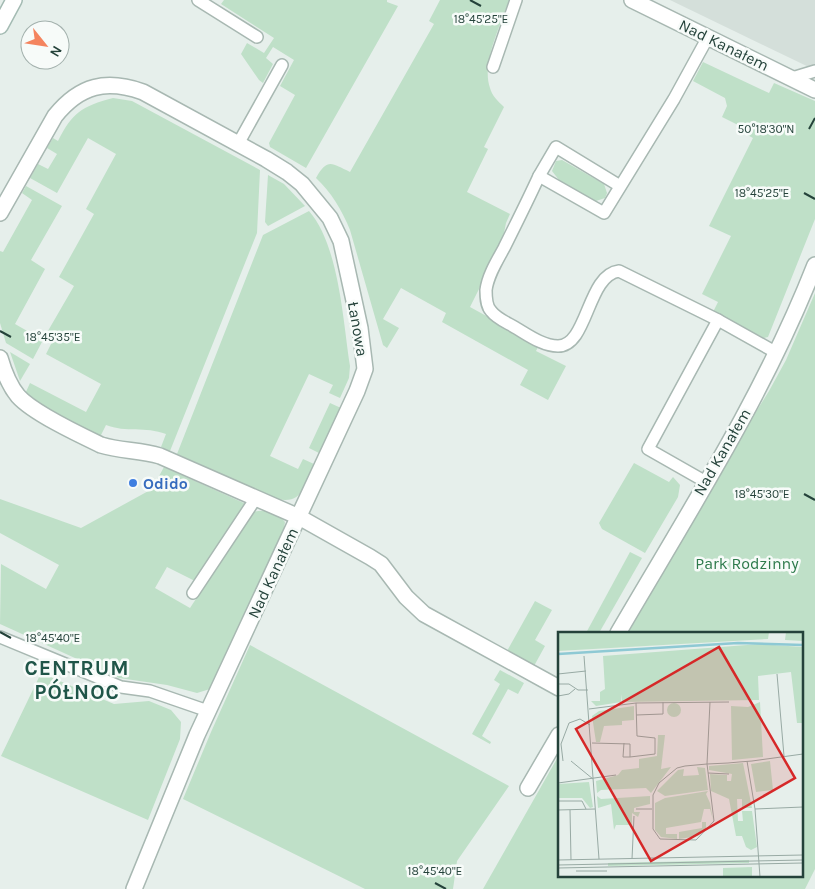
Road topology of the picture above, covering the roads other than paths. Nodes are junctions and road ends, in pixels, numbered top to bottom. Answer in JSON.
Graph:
{"nodes":[{"id":1,"x":14,"y":0,"type":"edge"},
{"id":2,"x":198,"y":0,"type":"edge"},
{"id":3,"x":516,"y":0,"type":"edge"},
{"id":4,"x":632,"y":0,"type":"edge"},
{"id":5,"x":0,"y":26,"type":"edge"},
{"id":6,"x":257,"y":37,"type":"dead end"},
{"id":7,"x":708,"y":37,"type":"junction"},
{"id":8,"x":282,"y":65,"type":"dead end"},
{"id":9,"x":493,"y":67,"type":"dead end"},
{"id":10,"x":815,"y":71,"type":"edge"},
{"id":11,"x":792,"y":78,"type":"junction"},
{"id":12,"x":815,"y":90,"type":"edge"},
{"id":13,"x":238,"y":144,"type":"junction"},
{"id":14,"x":539,"y":176,"type":"junction"},
{"id":15,"x":620,"y":186,"type":"junction"},
{"id":16,"x":0,"y":213,"type":"edge"},
{"id":17,"x":815,"y":266,"type":"edge"},
{"id":18,"x":718,"y":320,"type":"junction"},
{"id":19,"x":777,"y":353,"type":"junction"},
{"id":20,"x":0,"y":358,"type":"edge"},
{"id":21,"x":706,"y":482,"type":"junction"},
{"id":22,"x":256,"y":498,"type":"junction"},
{"id":23,"x":299,"y":517,"type":"junction"},
{"id":24,"x":193,"y":593,"type":"dead end"},
{"id":25,"x":619,"y":632,"type":"edge"},
{"id":26,"x":0,"y":637,"type":"edge"},
{"id":27,"x":558,"y":687,"type":"edge"},
{"id":28,"x":208,"y":711,"type":"junction"},
{"id":29,"x":558,"y":737,"type":"edge"},
{"id":30,"x":528,"y":788,"type":"dead end"},
{"id":31,"x":134,"y":889,"type":"edge"}],
"edges":[{"from":1,"to":5,"type":"street"},
{"from":2,"to":6,"type":"lane"},
{"from":3,"to":9,"type":"lane"},
{"from":4,"to":7,"type":"street","name":"Nad Kanałem"},
{"from":7,"to":11,"type":"street","name":"Nad Kanałem"},
{"from":7,"to":15,"type":"lane"},
{"from":8,"to":13,"type":"lane"},
{"from":10,"to":11,"type":"lane"},
{"from":11,"to":12,"type":"street","name":"Nad Kanałem"},
{"from":13,"to":16,"type":"street","name":"Łanowa"},
{"from":13,"to":23,"type":"street","name":"Łanowa"},
{"from":14,"to":15,"type":"lane"},
{"from":14,"to":15,"type":"lane"},
{"from":14,"to":18,"type":"lane"},
{"from":17,"to":19,"type":"street","name":"Nad Kanałem"},
{"from":18,"to":19,"type":"lane"},
{"from":18,"to":21,"type":"lane"},
{"from":19,"to":21,"type":"street","name":"Nad Kanałem"},
{"from":20,"to":22,"type":"street"},
{"from":21,"to":25,"type":"street","name":"Nad Kanałem"},
{"from":22,"to":23,"type":"street"},
{"from":22,"to":24,"type":"lane"},
{"from":23,"to":27,"type":"street","name":"Nad Kanałem"},
{"from":23,"to":28,"type":"street","name":"Nad Kanałem"},
{"from":26,"to":28,"type":"lane"},
{"from":28,"to":31,"type":"street","name":"Nad Kanałem"},
{"from":29,"to":30,"type":"street"}]}
